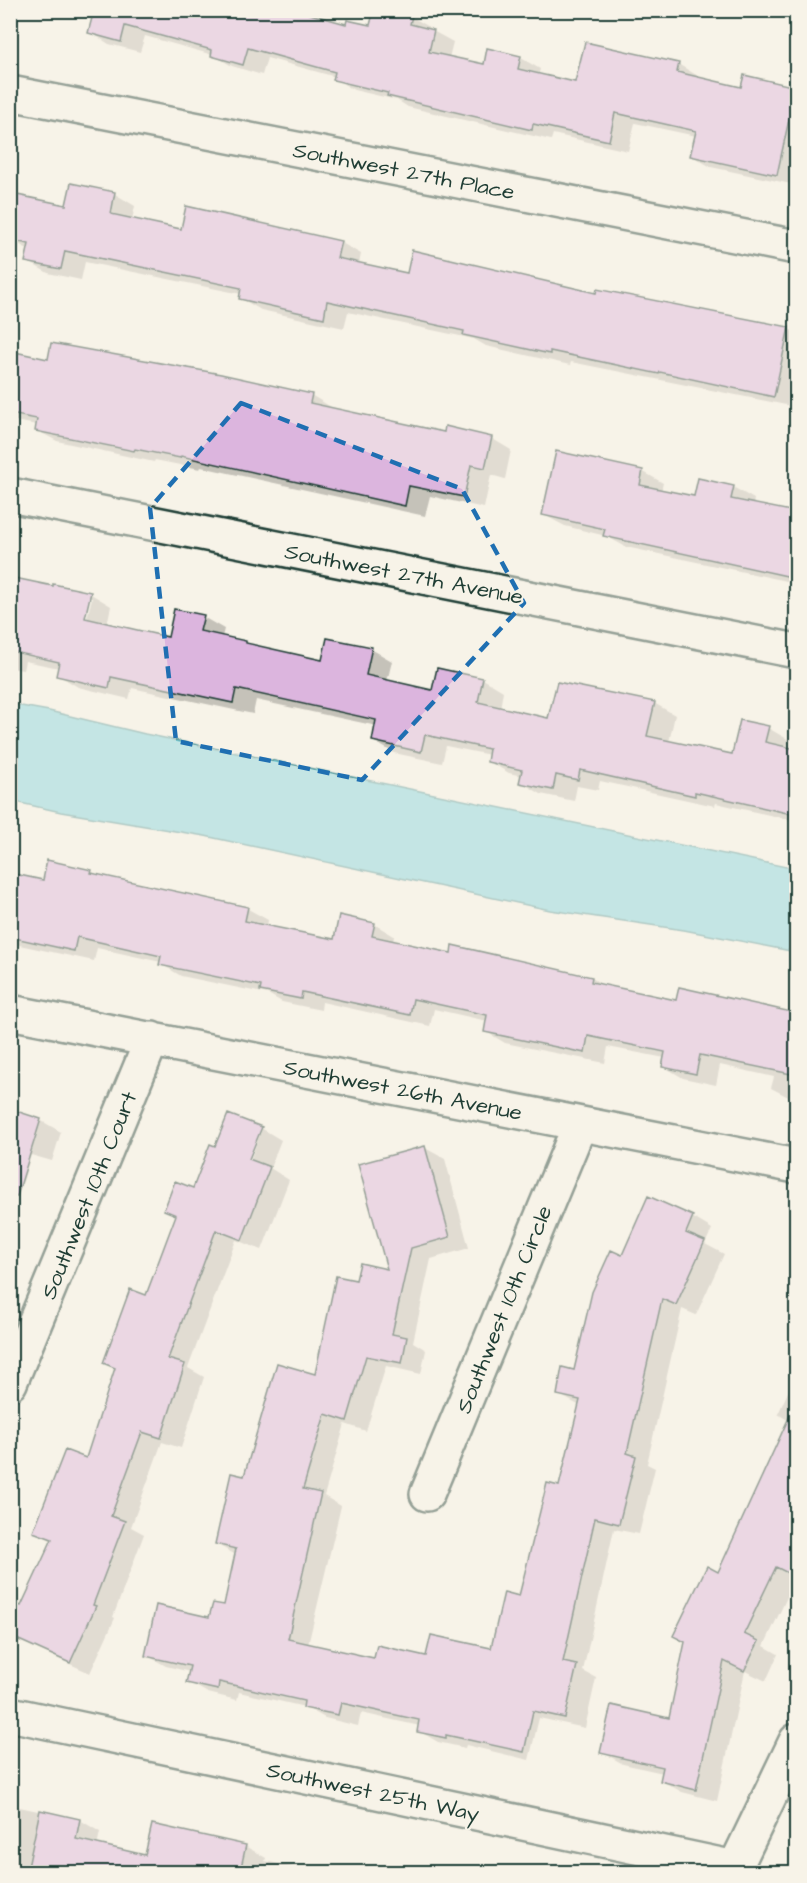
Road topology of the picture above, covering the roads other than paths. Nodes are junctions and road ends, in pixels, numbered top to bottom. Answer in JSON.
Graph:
{"nodes":[{"id":1,"x":10,"y":93,"type":"edge"},
{"id":2,"x":796,"y":247,"type":"edge"},
{"id":3,"x":10,"y":495,"type":"edge"},
{"id":4,"x":796,"y":651,"type":"edge"},
{"id":5,"x":10,"y":1012,"type":"edge"},
{"id":6,"x":152,"y":1040,"type":"junction"},
{"id":7,"x":580,"y":1124,"type":"junction"},
{"id":8,"x":796,"y":1166,"type":"edge"},
{"id":9,"x":10,"y":1383,"type":"edge"},
{"id":10,"x":427,"y":1494,"type":"dead end"},
{"id":11,"x":10,"y":1714,"type":"edge"},
{"id":12,"x":796,"y":1741,"type":"edge"},
{"id":13,"x":734,"y":1870,"type":"edge"}],
"edges":[{"from":1,"to":2,"type":"street","name":"Southwest 27th Place"},
{"from":3,"to":4,"type":"street","name":"Southwest 27th Avenue"},
{"from":5,"to":6,"type":"street","name":"Southwest 26th Avenue"},
{"from":6,"to":7,"type":"street","name":"Southwest 26th Avenue"},
{"from":6,"to":9,"type":"street","name":"Southwest 10th Court"},
{"from":7,"to":8,"type":"street","name":"Southwest 26th Avenue"},
{"from":7,"to":10,"type":"street","name":"Southwest 10th Circle"},
{"from":11,"to":13,"type":"street","name":"Southwest 25th Way"},
{"from":12,"to":13,"type":"street"}]}
